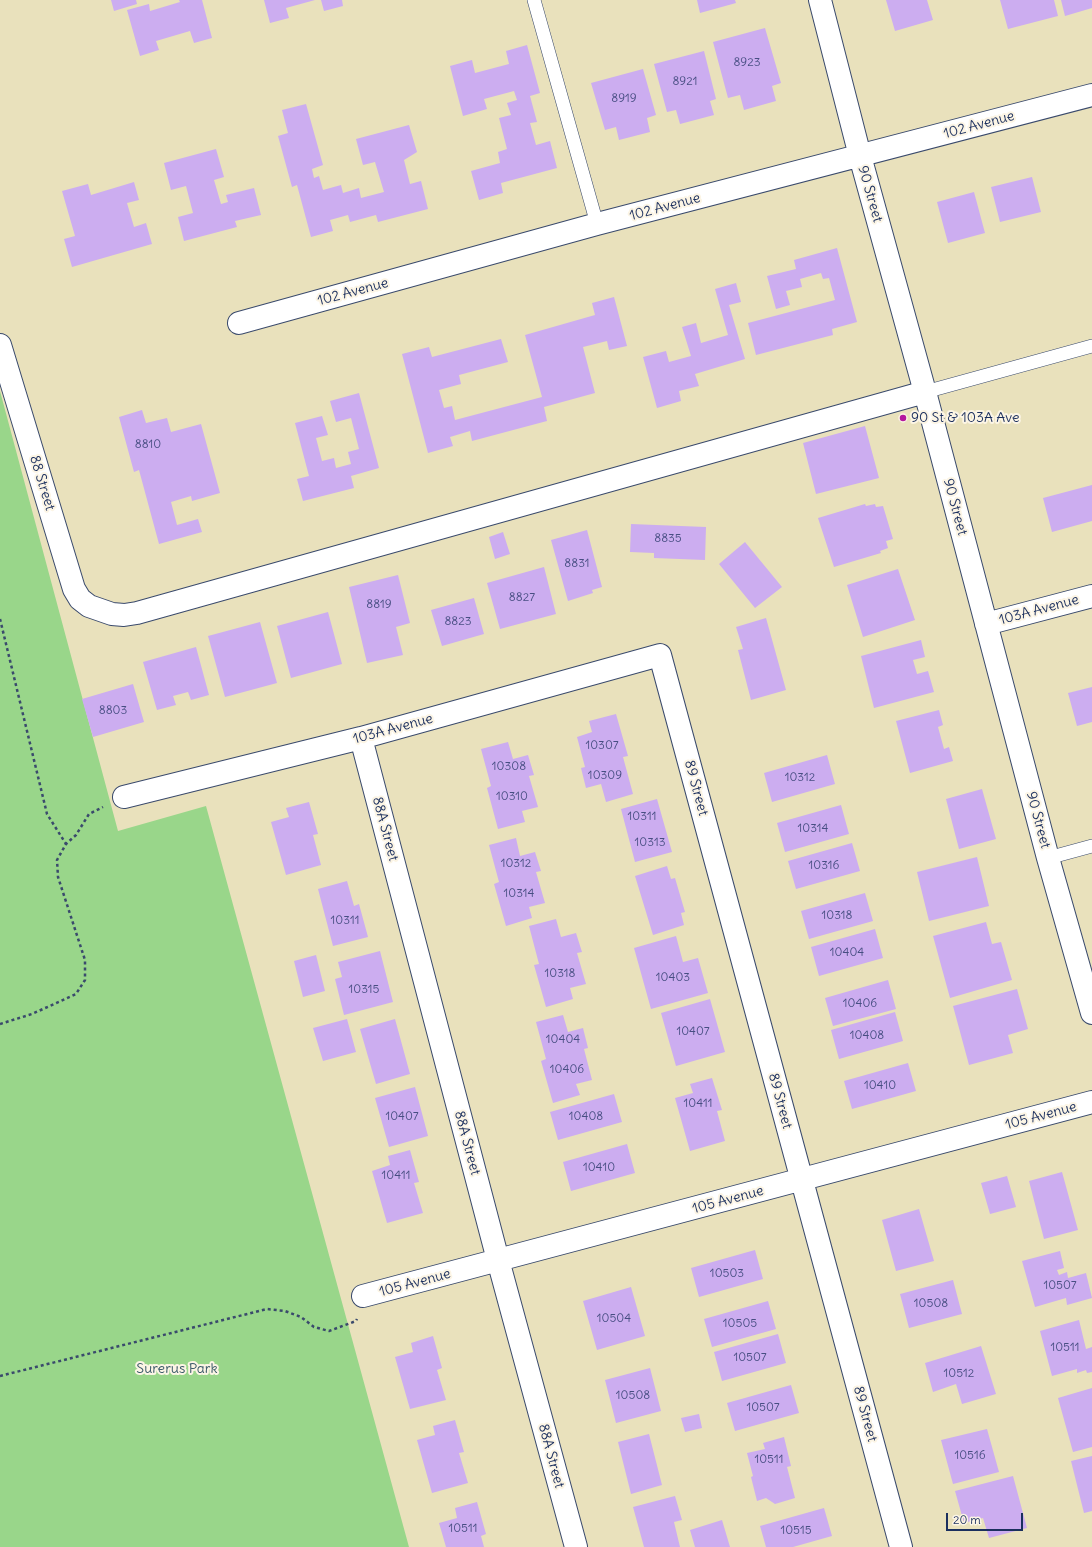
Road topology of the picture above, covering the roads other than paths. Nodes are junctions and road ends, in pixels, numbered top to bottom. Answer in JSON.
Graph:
{"nodes":[{"id":1,"x":534,"y":0,"type":"edge"},
{"id":2,"x":820,"y":0,"type":"edge"},
{"id":3,"x":1092,"y":95,"type":"edge"},
{"id":4,"x":860,"y":156,"type":"junction"},
{"id":5,"x":597,"y":224,"type":"junction"},
{"id":6,"x":239,"y":323,"type":"dead end"},
{"id":7,"x":0,"y":345,"type":"edge"},
{"id":8,"x":1092,"y":346,"type":"edge"},
{"id":9,"x":926,"y":392,"type":"junction"},
{"id":10,"x":1092,"y":596,"type":"edge"},
{"id":11,"x":986,"y":624,"type":"junction"},
{"id":12,"x":660,"y":655,"type":"joint"},
{"id":13,"x":361,"y":738,"type":"junction"},
{"id":14,"x":124,"y":797,"type":"road end"},
{"id":15,"x":1092,"y":846,"type":"edge"},
{"id":16,"x":1048,"y":858,"type":"junction"},
{"id":17,"x":1092,"y":1013,"type":"edge"},
{"id":18,"x":1092,"y":1102,"type":"edge"},
{"id":19,"x":802,"y":1180,"type":"junction"},
{"id":20,"x":498,"y":1260,"type":"junction"},
{"id":21,"x":363,"y":1296,"type":"road end"},
{"id":22,"x":576,"y":1547,"type":"edge"},
{"id":23,"x":901,"y":1547,"type":"edge"}],
"edges":[{"from":1,"to":5,"type":"lane"},
{"from":2,"to":4,"type":"street","name":"90 Street"},
{"from":3,"to":4,"type":"street","name":"102 Avenue"},
{"from":4,"to":5,"type":"street","name":"102 Avenue"},
{"from":4,"to":9,"type":"street","name":"90 Street"},
{"from":5,"to":6,"type":"street","name":"102 Avenue"},
{"from":7,"to":9,"type":"street","name":"88 Street"},
{"from":8,"to":9,"type":"lane"},
{"from":9,"to":11,"type":"street","name":"90 Street"},
{"from":10,"to":11,"type":"street","name":"103A Avenue"},
{"from":11,"to":16,"type":"street","name":"90 Street"},
{"from":12,"to":13,"type":"street","name":"103A Avenue"},
{"from":12,"to":19,"type":"street","name":"89 Street"},
{"from":13,"to":14,"type":"street","name":"103A Avenue"},
{"from":13,"to":20,"type":"street","name":"88A Street"},
{"from":15,"to":16,"type":"lane"},
{"from":16,"to":17,"type":"street","name":"90 Street"},
{"from":18,"to":19,"type":"street","name":"105 Avenue"},
{"from":19,"to":20,"type":"street","name":"105 Avenue"},
{"from":19,"to":23,"type":"street","name":"89 Street"},
{"from":20,"to":21,"type":"street","name":"105 Avenue"},
{"from":20,"to":22,"type":"street","name":"88A Street"}]}
